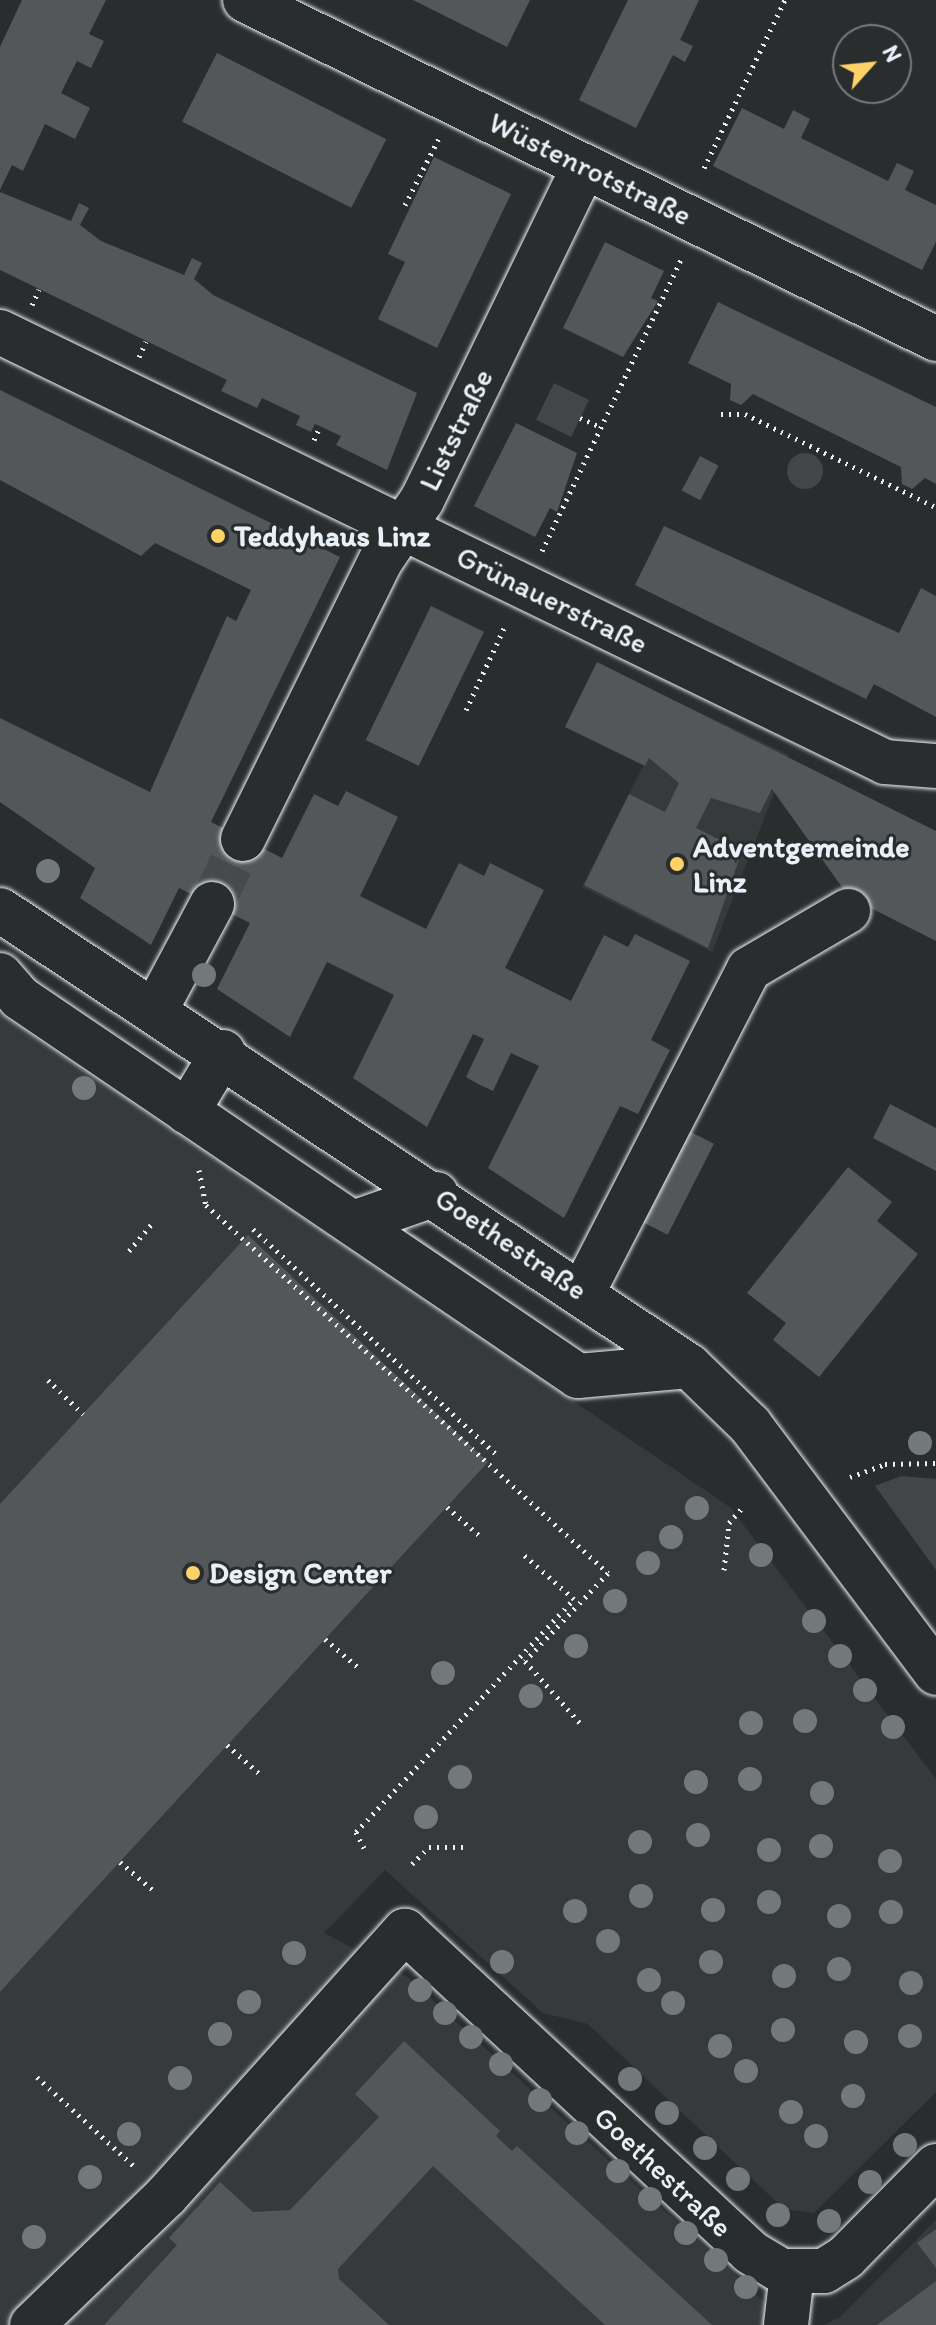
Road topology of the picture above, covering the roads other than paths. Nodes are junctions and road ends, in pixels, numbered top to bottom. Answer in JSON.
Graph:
{"nodes":[{"id":1,"x":245,"y":0,"type":"edge"},
{"id":2,"x":584,"y":167,"type":"junction"},
{"id":3,"x":0,"y":332,"type":"edge"},
{"id":4,"x":936,"y":339,"type":"edge"},
{"id":5,"x":403,"y":528,"type":"junction"},
{"id":6,"x":936,"y":766,"type":"edge"},
{"id":7,"x":249,"y":828,"type":"tunnel mouth"},
{"id":8,"x":212,"y":904,"type":"tunnel mouth"},
{"id":9,"x":0,"y":910,"type":"edge"},
{"id":10,"x":848,"y":911,"type":"dead end"},
{"id":11,"x":0,"y":975,"type":"edge"},
{"id":12,"x":156,"y":1009,"type":"junction"},
{"id":13,"x":223,"y":1052,"type":"junction"},
{"id":14,"x":187,"y":1112,"type":"junction"},
{"id":15,"x":436,"y":1194,"type":"junction"},
{"id":16,"x":353,"y":1223,"type":"junction"},
{"id":17,"x":583,"y":1292,"type":"junction"},
{"id":18,"x":689,"y":1366,"type":"junction"},
{"id":19,"x":936,"y":1673,"type":"edge"},
{"id":20,"x":936,"y":2166,"type":"edge"},
{"id":21,"x":792,"y":2273,"type":"junction"},
{"id":22,"x":32,"y":2325,"type":"edge"},
{"id":23,"x":786,"y":2325,"type":"edge"}],
"edges":[{"from":1,"to":2,"type":"street","name":"Wüstenrotstraße"},
{"from":2,"to":4,"type":"street","name":"Wüstenrotstraße"},
{"from":2,"to":5,"type":"street","name":"Liststraße"},
{"from":3,"to":5,"type":"street","name":"Grünauerstraße"},
{"from":5,"to":6,"type":"street","name":"Grünauerstraße"},
{"from":5,"to":7,"type":"street","name":"Liststraße"},
{"from":8,"to":12,"type":"street"},
{"from":9,"to":12,"type":"street","name":"Goethestraße"},
{"from":10,"to":17,"type":"street"},
{"from":11,"to":14,"type":"street"},
{"from":12,"to":13,"type":"street","name":"Goethestraße"},
{"from":13,"to":14,"type":"street"},
{"from":13,"to":15,"type":"street","name":"Goethestraße"},
{"from":14,"to":16,"type":"street"},
{"from":15,"to":16,"type":"street"},
{"from":15,"to":17,"type":"street","name":"Goethestraße"},
{"from":16,"to":18,"type":"street"},
{"from":17,"to":18,"type":"street","name":"Goethestraße"},
{"from":18,"to":19,"type":"street","name":"Goethestraße"},
{"from":20,"to":21,"type":"street"},
{"from":21,"to":22,"type":"street","name":"Goethestraße"},
{"from":21,"to":23,"type":"street"}]}
